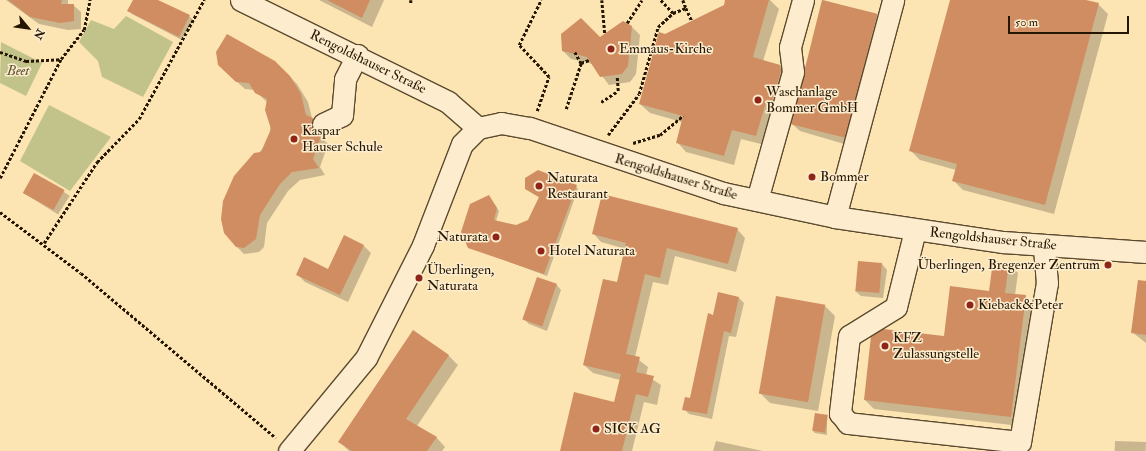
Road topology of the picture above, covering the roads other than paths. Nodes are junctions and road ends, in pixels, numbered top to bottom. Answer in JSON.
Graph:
{"nodes":[{"id":1,"x":241,"y":0,"type":"edge"},
{"id":2,"x":803,"y":0,"type":"edge"},
{"id":3,"x":893,"y":0,"type":"edge"},
{"id":4,"x":357,"y":55,"type":"junction"},
{"id":5,"x":323,"y":124,"type":"dead end"},
{"id":6,"x":478,"y":128,"type":"junction"},
{"id":7,"x":757,"y":200,"type":"junction"},
{"id":8,"x":835,"y":217,"type":"junction"},
{"id":9,"x":915,"y":230,"type":"junction"},
{"id":10,"x":1044,"y":246,"type":"junction"},
{"id":11,"x":1146,"y":252,"type":"edge"},
{"id":12,"x":291,"y":450,"type":"edge"}],
"edges":[{"from":1,"to":4,"type":"street","name":"Rengoldshauser Straße"},
{"from":2,"to":7,"type":"street"},
{"from":3,"to":8,"type":"street"},
{"from":4,"to":5,"type":"street"},
{"from":4,"to":6,"type":"street","name":"Rengoldshauser Straße"},
{"from":6,"to":7,"type":"street","name":"Rengoldshauser Straße"},
{"from":6,"to":12,"type":"street"},
{"from":7,"to":8,"type":"street","name":"Rengoldshauser Straße"},
{"from":8,"to":9,"type":"street","name":"Rengoldshauser Straße"},
{"from":9,"to":10,"type":"street","name":"Rengoldshauser Straße"},
{"from":9,"to":10,"type":"street"},
{"from":10,"to":11,"type":"street","name":"Rengoldshauser Straße"}]}
